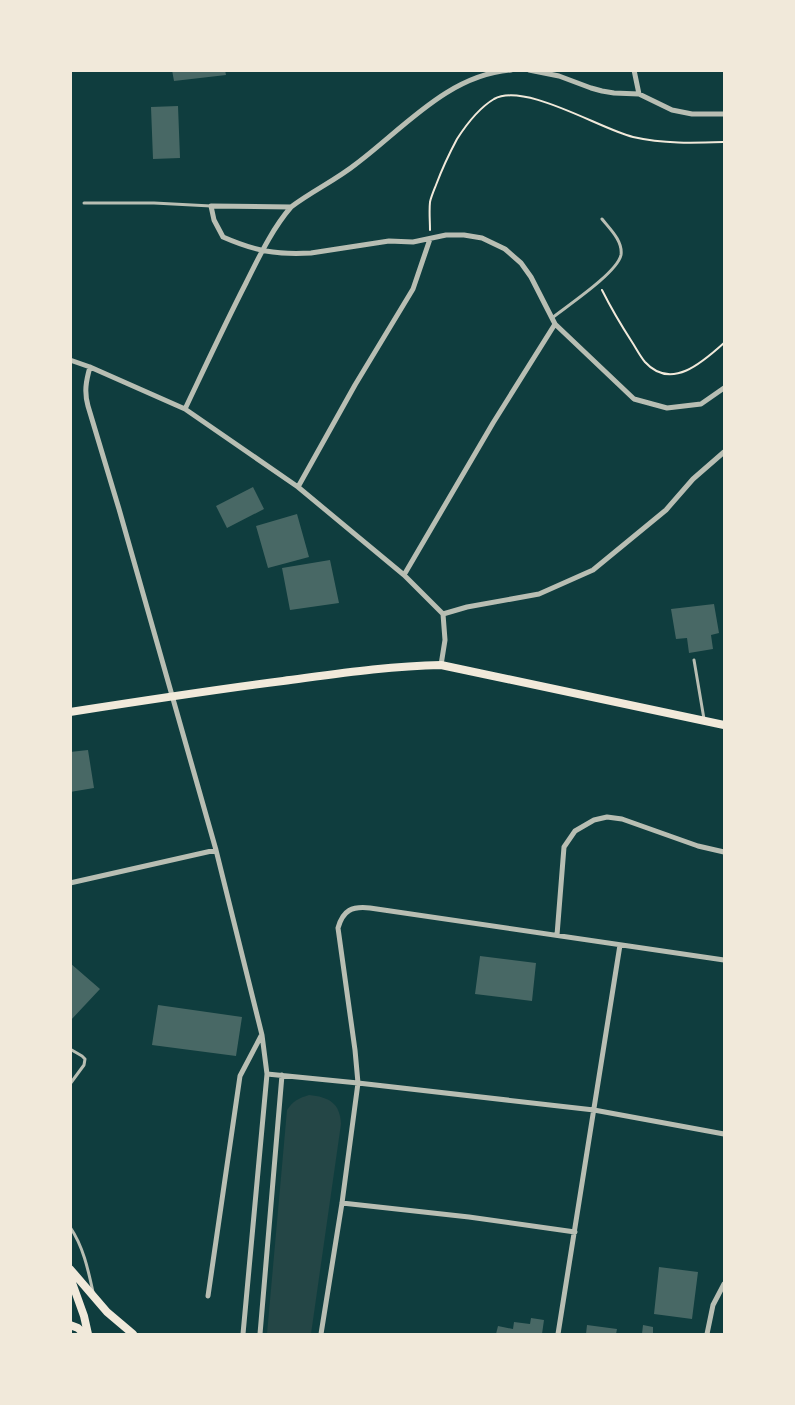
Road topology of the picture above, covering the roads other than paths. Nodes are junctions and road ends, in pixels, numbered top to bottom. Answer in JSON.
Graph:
{"nodes":[{"id":1,"x":511,"y":70,"type":"edge"},
{"id":2,"x":529,"y":70,"type":"edge"},
{"id":3,"x":634,"y":70,"type":"edge"},
{"id":4,"x":639,"y":94,"type":"junction"},
{"id":5,"x":724,"y":114,"type":"edge"},
{"id":6,"x":84,"y":203,"type":"dead end"},
{"id":7,"x":211,"y":206,"type":"junction"},
{"id":8,"x":291,"y":207,"type":"junction"},
{"id":9,"x":602,"y":219,"type":"dead end"},
{"id":10,"x":430,"y":239,"type":"junction"},
{"id":11,"x":262,"y":252,"type":"junction"},
{"id":12,"x":552,"y":318,"type":"junction"},
{"id":13,"x":555,"y":324,"type":"junction"},
{"id":14,"x":70,"y":360,"type":"edge"},
{"id":15,"x":90,"y":367,"type":"junction"},
{"id":16,"x":724,"y":388,"type":"edge"},
{"id":17,"x":185,"y":409,"type":"junction"},
{"id":18,"x":724,"y":452,"type":"edge"},
{"id":19,"x":298,"y":487,"type":"junction"},
{"id":20,"x":404,"y":575,"type":"junction"},
{"id":21,"x":443,"y":614,"type":"junction"},
{"id":22,"x":694,"y":660,"type":"dead end"},
{"id":23,"x":441,"y":665,"type":"junction"},
{"id":24,"x":171,"y":696,"type":"junction"},
{"id":25,"x":70,"y":712,"type":"edge"},
{"id":26,"x":704,"y":721,"type":"junction"},
{"id":27,"x":724,"y":725,"type":"edge"},
{"id":28,"x":216,"y":850,"type":"junction"},
{"id":29,"x":724,"y":852,"type":"edge"},
{"id":30,"x":70,"y":883,"type":"edge"},
{"id":31,"x":557,"y":935,"type":"junction"},
{"id":32,"x":620,"y":945,"type":"junction"},
{"id":33,"x":724,"y":960,"type":"edge"},
{"id":34,"x":262,"y":1035,"type":"junction"},
{"id":35,"x":70,"y":1049,"type":"edge"},
{"id":36,"x":267,"y":1074,"type":"junction"},
{"id":37,"x":282,"y":1075,"type":"junction"},
{"id":38,"x":358,"y":1083,"type":"junction"},
{"id":39,"x":70,"y":1084,"type":"edge"},
{"id":40,"x":594,"y":1110,"type":"junction"},
{"id":41,"x":724,"y":1134,"type":"edge"},
{"id":42,"x":342,"y":1203,"type":"junction"},
{"id":43,"x":70,"y":1227,"type":"edge"},
{"id":44,"x":575,"y":1232,"type":"junction"},
{"id":45,"x":70,"y":1269,"type":"edge"},
{"id":46,"x":70,"y":1277,"type":"edge"},
{"id":47,"x":724,"y":1284,"type":"edge"},
{"id":48,"x":94,"y":1296,"type":"junction"},
{"id":49,"x":208,"y":1296,"type":"dead end"},
{"id":50,"x":70,"y":1325,"type":"edge"},
{"id":51,"x":86,"y":1335,"type":"edge"},
{"id":52,"x":133,"y":1335,"type":"edge"},
{"id":53,"x":243,"y":1335,"type":"edge"},
{"id":54,"x":260,"y":1335,"type":"edge"},
{"id":55,"x":321,"y":1335,"type":"edge"},
{"id":56,"x":558,"y":1335,"type":"edge"},
{"id":57,"x":707,"y":1335,"type":"edge"}],
"edges":[{"from":1,"to":8,"type":"street"},
{"from":2,"to":4,"type":"street"},
{"from":3,"to":4,"type":"street"},
{"from":4,"to":5,"type":"street"},
{"from":6,"to":7,"type":"lane"},
{"from":7,"to":8,"type":"street"},
{"from":7,"to":11,"type":"street"},
{"from":8,"to":11,"type":"street"},
{"from":9,"to":12,"type":"lane"},
{"from":10,"to":11,"type":"street"},
{"from":10,"to":12,"type":"street"},
{"from":10,"to":19,"type":"street"},
{"from":11,"to":17,"type":"street"},
{"from":12,"to":13,"type":"street"},
{"from":13,"to":16,"type":"street"},
{"from":13,"to":20,"type":"street"},
{"from":14,"to":15,"type":"street"},
{"from":15,"to":17,"type":"street"},
{"from":15,"to":24,"type":"street"},
{"from":17,"to":19,"type":"street"},
{"from":18,"to":21,"type":"street"},
{"from":19,"to":20,"type":"street"},
{"from":20,"to":21,"type":"street"},
{"from":21,"to":23,"type":"street"},
{"from":22,"to":26,"type":"lane"},
{"from":23,"to":24,"type":"main road"},
{"from":23,"to":26,"type":"main road"},
{"from":24,"to":25,"type":"main road"},
{"from":24,"to":28,"type":"street"},
{"from":26,"to":27,"type":"main road"},
{"from":28,"to":30,"type":"street"},
{"from":28,"to":34,"type":"street"},
{"from":29,"to":31,"type":"street"},
{"from":31,"to":32,"type":"street"},
{"from":31,"to":38,"type":"street"},
{"from":32,"to":33,"type":"street"},
{"from":32,"to":40,"type":"street"},
{"from":34,"to":36,"type":"street"},
{"from":34,"to":49,"type":"street"},
{"from":35,"to":39,"type":"lane"},
{"from":36,"to":37,"type":"street"},
{"from":36,"to":53,"type":"street"},
{"from":37,"to":38,"type":"street"},
{"from":37,"to":54,"type":"street"},
{"from":38,"to":40,"type":"street"},
{"from":38,"to":42,"type":"street"},
{"from":40,"to":41,"type":"street"},
{"from":40,"to":44,"type":"street"},
{"from":42,"to":44,"type":"street"},
{"from":42,"to":55,"type":"street"},
{"from":43,"to":48,"type":"lane"},
{"from":44,"to":56,"type":"street"},
{"from":45,"to":48,"type":"main road"},
{"from":46,"to":51,"type":"main road"},
{"from":47,"to":57,"type":"street"},
{"from":48,"to":52,"type":"main road"},
{"from":50,"to":51,"type":"main road"}]}
